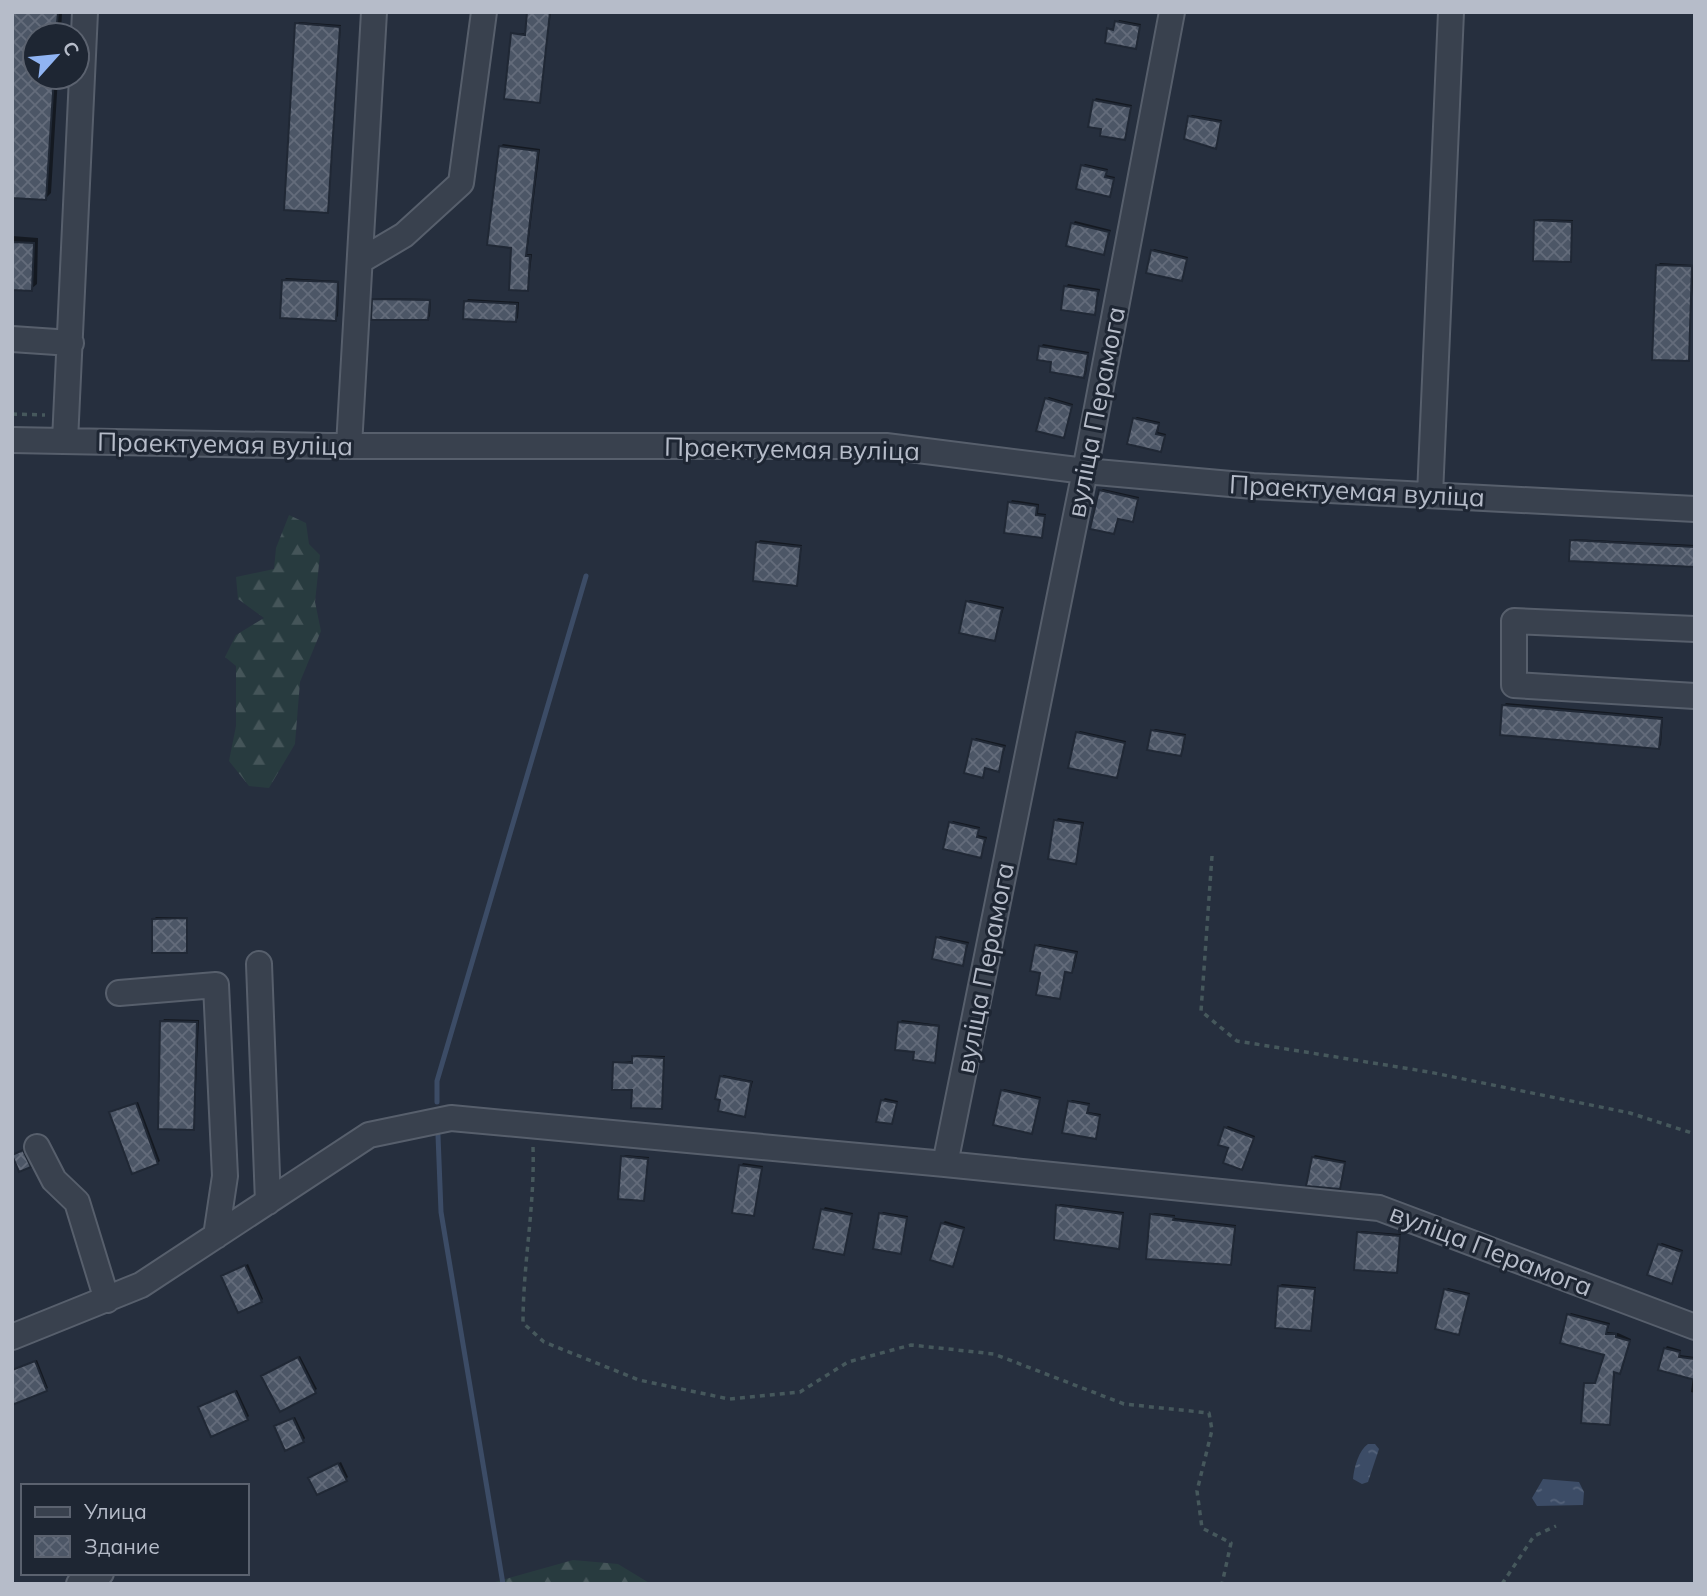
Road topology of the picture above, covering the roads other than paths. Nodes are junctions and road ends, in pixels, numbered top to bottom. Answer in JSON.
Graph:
{"nodes":[{"id":1,"x":85,"y":12,"type":"edge"},
{"id":2,"x":374,"y":12,"type":"edge"},
{"id":3,"x":484,"y":12,"type":"edge"},
{"id":4,"x":1172,"y":12,"type":"edge"},
{"id":5,"x":1451,"y":12,"type":"edge"},
{"id":6,"x":360,"y":261,"type":"junction"},
{"id":7,"x":12,"y":339,"type":"edge"},
{"id":8,"x":71,"y":342,"type":"junction"},
{"id":9,"x":12,"y":440,"type":"edge"},
{"id":10,"x":65,"y":441,"type":"junction"},
{"id":11,"x":349,"y":446,"type":"junction"},
{"id":12,"x":1085,"y":471,"type":"junction"},
{"id":13,"x":1430,"y":495,"type":"junction"},
{"id":14,"x":1695,"y":509,"type":"edge"},
{"id":15,"x":1695,"y":629,"type":"edge"},
{"id":16,"x":1695,"y":696,"type":"edge"},
{"id":17,"x":259,"y":964,"type":"dead end"},
{"id":18,"x":119,"y":993,"type":"dead end"},
{"id":19,"x":37,"y":1147,"type":"dead end"},
{"id":20,"x":945,"y":1164,"type":"junction"},
{"id":21,"x":268,"y":1202,"type":"junction"},
{"id":22,"x":216,"y":1236,"type":"junction"},
{"id":23,"x":107,"y":1300,"type":"junction"},
{"id":24,"x":1695,"y":1327,"type":"edge"},
{"id":25,"x":12,"y":1337,"type":"edge"},
{"id":26,"x":97,"y":1575,"type":"edge"},
{"id":27,"x":79,"y":1584,"type":"edge"}],
"edges":[{"from":1,"to":8,"type":"street"},
{"from":2,"to":6,"type":"street"},
{"from":3,"to":6,"type":"street"},
{"from":4,"to":12,"type":"street","name":"вуліца Перамога"},
{"from":5,"to":13,"type":"street"},
{"from":6,"to":11,"type":"street"},
{"from":7,"to":8,"type":"street"},
{"from":8,"to":10,"type":"street"},
{"from":9,"to":10,"type":"street","name":"Праектуемая вуліца"},
{"from":10,"to":11,"type":"street","name":"Праектуемая вуліца"},
{"from":11,"to":12,"type":"street","name":"Праектуемая вуліца"},
{"from":12,"to":13,"type":"street","name":"Праектуемая вуліца"},
{"from":12,"to":20,"type":"street","name":"вуліца Перамога"},
{"from":13,"to":14,"type":"street","name":"Праектуемая вуліца"},
{"from":15,"to":16,"type":"street"},
{"from":17,"to":21,"type":"street"},
{"from":18,"to":22,"type":"street"},
{"from":19,"to":23,"type":"street"},
{"from":20,"to":21,"type":"street"},
{"from":20,"to":24,"type":"street","name":"вуліца Перамога"},
{"from":21,"to":22,"type":"street"},
{"from":22,"to":23,"type":"street"},
{"from":23,"to":25,"type":"street"},
{"from":26,"to":27,"type":"street"}]}
